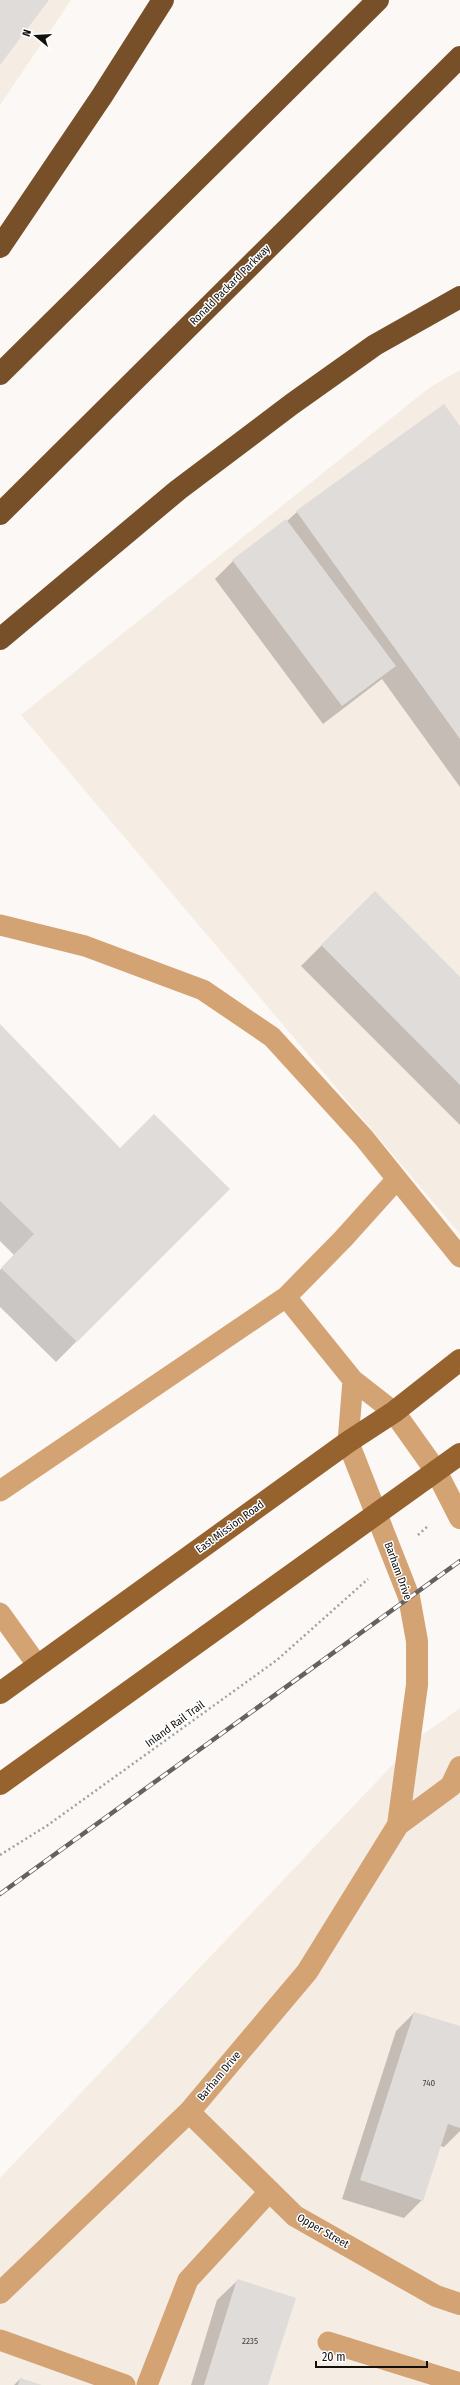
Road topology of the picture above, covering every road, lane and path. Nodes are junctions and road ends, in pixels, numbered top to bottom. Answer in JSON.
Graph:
{"nodes":[{"id":1,"x":163,"y":0,"type":"edge"},
{"id":2,"x":378,"y":0,"type":"edge"},
{"id":3,"x":460,"y":56,"type":"edge"},
{"id":4,"x":0,"y":247,"type":"edge"},
{"id":5,"x":460,"y":297,"type":"edge"},
{"id":6,"x":0,"y":374,"type":"edge"},
{"id":7,"x":0,"y":514,"type":"edge"},
{"id":8,"x":0,"y":639,"type":"edge"},
{"id":9,"x":0,"y":925,"type":"edge"},
{"id":10,"x":397,"y":1179,"type":"junction"},
{"id":11,"x":460,"y":1257,"type":"edge"},
{"id":12,"x":286,"y":1297,"type":"junction"},
{"id":13,"x":460,"y":1360,"type":"edge"},
{"id":14,"x":353,"y":1380,"type":"junction"},
{"id":15,"x":394,"y":1412,"type":"junction"},
{"id":16,"x":348,"y":1442,"type":"junction"},
{"id":17,"x":460,"y":1454,"type":"edge"},
{"id":18,"x":436,"y":1472,"type":"junction"},
{"id":19,"x":0,"y":1491,"type":"edge"},
{"id":20,"x":377,"y":1515,"type":"junction"},
{"id":21,"x":460,"y":1518,"type":"edge"},
{"id":22,"x":350,"y":1594,"type":"dead end"},
{"id":23,"x":0,"y":1613,"type":"edge"},
{"id":24,"x":38,"y":1666,"type":"junction"},
{"id":25,"x":0,"y":1693,"type":"edge"},
{"id":26,"x":460,"y":1767,"type":"edge"},
{"id":27,"x":0,"y":1784,"type":"edge"},
{"id":28,"x":398,"y":1825,"type":"junction"},
{"id":29,"x":0,"y":1855,"type":"edge"},
{"id":30,"x":189,"y":2112,"type":"junction"},
{"id":31,"x":270,"y":2191,"type":"junction"},
{"id":32,"x":0,"y":2293,"type":"edge"},
{"id":33,"x":460,"y":2304,"type":"edge"},
{"id":34,"x":0,"y":2340,"type":"edge"},
{"id":35,"x":328,"y":2342,"type":"dead end"},
{"id":36,"x":460,"y":2383,"type":"edge"},
{"id":37,"x":125,"y":2385,"type":"edge"},
{"id":38,"x":147,"y":2385,"type":"edge"}],
"edges":[{"from":1,"to":4,"type":"highway"},
{"from":2,"to":6,"type":"highway"},
{"from":3,"to":7,"type":"highway","name":"Ronald Packard Parkway"},
{"from":5,"to":8,"type":"highway"},
{"from":9,"to":10,"type":"lane"},
{"from":10,"to":11,"type":"lane"},
{"from":10,"to":12,"type":"lane"},
{"from":12,"to":14,"type":"lane"},
{"from":12,"to":19,"type":"lane"},
{"from":13,"to":15,"type":"main road","name":"East Mission Road"},
{"from":14,"to":15,"type":"lane"},
{"from":14,"to":16,"type":"lane"},
{"from":15,"to":16,"type":"main road","name":"East Mission Road"},
{"from":15,"to":18,"type":"street"},
{"from":16,"to":20,"type":"street","name":"Barham Drive"},
{"from":16,"to":24,"type":"main road","name":"East Mission Road"},
{"from":17,"to":18,"type":"main road"},
{"from":18,"to":20,"type":"main road"},
{"from":18,"to":21,"type":"street"},
{"from":20,"to":27,"type":"main road"},
{"from":20,"to":28,"type":"street","name":"Barham Drive"},
{"from":22,"to":29,"type":"path","name":"Inland Rail Trail"},
{"from":23,"to":24,"type":"lane"},
{"from":24,"to":25,"type":"main road","name":"East Mission Road"},
{"from":26,"to":28,"type":"street","name":"Barham Drive"},
{"from":28,"to":30,"type":"street","name":"Barham Drive"},
{"from":30,"to":31,"type":"street","name":"Opper Street"},
{"from":30,"to":32,"type":"street","name":"Barham Drive"},
{"from":31,"to":33,"type":"street","name":"Opper Street"},
{"from":31,"to":38,"type":"lane"},
{"from":34,"to":37,"type":"lane"},
{"from":35,"to":36,"type":"lane"}]}
